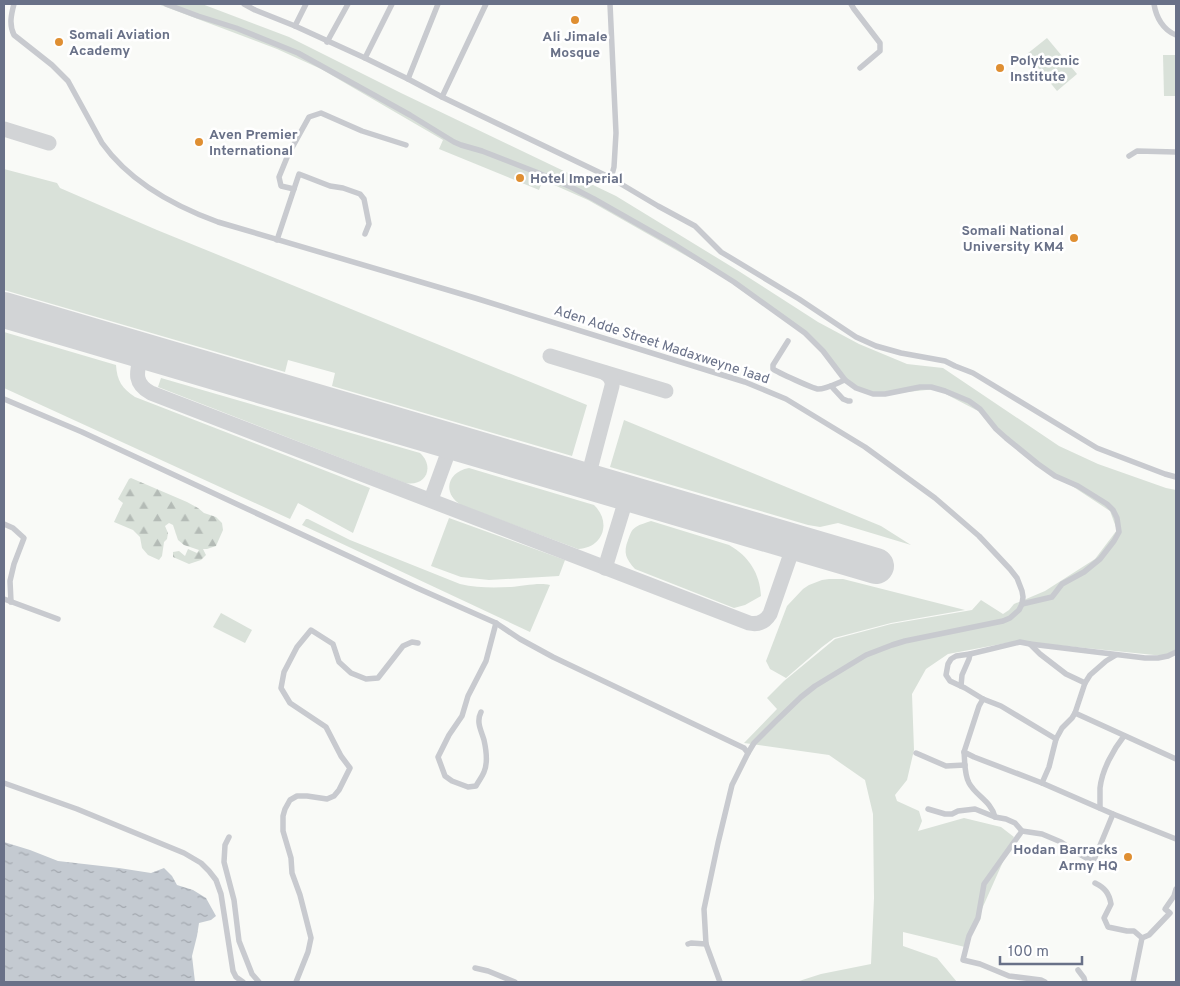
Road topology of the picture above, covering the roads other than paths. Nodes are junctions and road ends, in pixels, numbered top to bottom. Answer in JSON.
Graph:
{"nodes":[{"id":1,"x":14,"y":4,"type":"edge"},
{"id":2,"x":166,"y":4,"type":"edge"},
{"id":3,"x":244,"y":4,"type":"edge"},
{"id":4,"x":258,"y":4,"type":"edge"},
{"id":5,"x":306,"y":4,"type":"edge"},
{"id":6,"x":348,"y":4,"type":"edge"},
{"id":7,"x":391,"y":4,"type":"edge"},
{"id":8,"x":438,"y":4,"type":"edge"},
{"id":9,"x":486,"y":4,"type":"edge"},
{"id":10,"x":610,"y":4,"type":"edge"},
{"id":11,"x":851,"y":4,"type":"edge"},
{"id":12,"x":1154,"y":4,"type":"edge"},
{"id":13,"x":255,"y":10,"type":"junction"},
{"id":14,"x":295,"y":26,"type":"junction"},
{"id":15,"x":1176,"y":35,"type":"edge"},
{"id":16,"x":327,"y":42,"type":"junction"},
{"id":17,"x":365,"y":58,"type":"junction"},
{"id":18,"x":860,"y":68,"type":"dead end"},
{"id":19,"x":408,"y":79,"type":"junction"},
{"id":20,"x":442,"y":98,"type":"junction"},
{"id":21,"x":406,"y":145,"type":"dead end"},
{"id":22,"x":1176,"y":152,"type":"edge"},
{"id":23,"x":1129,"y":156,"type":"dead end"},
{"id":24,"x":611,"y":178,"type":"junction"},
{"id":25,"x":294,"y":189,"type":"junction"},
{"id":26,"x":365,"y":234,"type":"dead end"},
{"id":27,"x":277,"y":240,"type":"junction"},
{"id":28,"x":788,"y":341,"type":"dead end"},
{"id":29,"x":845,"y":380,"type":"junction"},
{"id":30,"x":831,"y":386,"type":"junction"},
{"id":31,"x":4,"y":399,"type":"edge"},
{"id":32,"x":850,"y":401,"type":"dead end"},
{"id":33,"x":1176,"y":477,"type":"edge"},
{"id":34,"x":4,"y":524,"type":"edge"},
{"id":35,"x":4,"y":599,"type":"edge"},
{"id":36,"x":11,"y":602,"type":"junction"},
{"id":37,"x":1022,"y":604,"type":"junction"},
{"id":38,"x":58,"y":619,"type":"dead end"},
{"id":39,"x":496,"y":623,"type":"junction"},
{"id":40,"x":418,"y":643,"type":"dead end"},
{"id":41,"x":1030,"y":644,"type":"junction"},
{"id":42,"x":1176,"y":652,"type":"edge"},
{"id":43,"x":970,"y":654,"type":"junction"},
{"id":44,"x":1116,"y":655,"type":"junction"},
{"id":45,"x":1085,"y":683,"type":"junction"},
{"id":46,"x":961,"y":686,"type":"junction"},
{"id":47,"x":983,"y":699,"type":"junction"},
{"id":48,"x":481,"y":712,"type":"dead end"},
{"id":49,"x":1075,"y":713,"type":"junction"},
{"id":50,"x":1124,"y":736,"type":"junction"},
{"id":51,"x":1056,"y":739,"type":"junction"},
{"id":52,"x":964,"y":752,"type":"junction"},
{"id":53,"x":748,"y":753,"type":"junction"},
{"id":54,"x":916,"y":753,"type":"dead end"},
{"id":55,"x":1176,"y":759,"type":"edge"},
{"id":56,"x":965,"y":765,"type":"junction"},
{"id":57,"x":4,"y":783,"type":"edge"},
{"id":58,"x":1042,"y":783,"type":"junction"},
{"id":59,"x":1100,"y":808,"type":"junction"},
{"id":60,"x":928,"y":809,"type":"dead end"},
{"id":61,"x":1113,"y":814,"type":"junction"},
{"id":62,"x":995,"y":816,"type":"junction"},
{"id":63,"x":1022,"y":831,"type":"junction"},
{"id":64,"x":229,"y":837,"type":"dead end"},
{"id":65,"x":1176,"y":839,"type":"edge"},
{"id":66,"x":1095,"y":882,"type":"dead end"},
{"id":67,"x":1176,"y":889,"type":"edge"},
{"id":68,"x":1142,"y":938,"type":"junction"},
{"id":69,"x":688,"y":944,"type":"dead end"},
{"id":70,"x":706,"y":944,"type":"junction"},
{"id":71,"x":475,"y":968,"type":"dead end"},
{"id":72,"x":1078,"y":970,"type":"dead end"},
{"id":73,"x":243,"y":982,"type":"edge"},
{"id":74,"x":259,"y":982,"type":"edge"},
{"id":75,"x":296,"y":982,"type":"edge"},
{"id":76,"x":516,"y":982,"type":"edge"},
{"id":77,"x":720,"y":982,"type":"edge"},
{"id":78,"x":1045,"y":982,"type":"edge"},
{"id":79,"x":1085,"y":982,"type":"edge"},
{"id":80,"x":1133,"y":982,"type":"edge"}],
"edges":[{"from":1,"to":27,"type":"street","name":"Aden Adde Street Madaxweyne 1aad"},
{"from":2,"to":29,"type":"street"},
{"from":3,"to":13,"type":"street"},
{"from":4,"to":13,"type":"street"},
{"from":5,"to":14,"type":"street"},
{"from":6,"to":16,"type":"street"},
{"from":7,"to":17,"type":"street"},
{"from":8,"to":19,"type":"street"},
{"from":9,"to":20,"type":"street"},
{"from":10,"to":24,"type":"street"},
{"from":11,"to":18,"type":"street"},
{"from":12,"to":15,"type":"street"},
{"from":13,"to":14,"type":"street"},
{"from":14,"to":16,"type":"street"},
{"from":16,"to":17,"type":"street"},
{"from":17,"to":19,"type":"street"},
{"from":19,"to":20,"type":"street"},
{"from":20,"to":24,"type":"street"},
{"from":21,"to":25,"type":"street"},
{"from":22,"to":23,"type":"street"},
{"from":24,"to":33,"type":"street"},
{"from":25,"to":26,"type":"street"},
{"from":25,"to":27,"type":"street"},
{"from":27,"to":37,"type":"street","name":"Aden Adde Street Madaxweyne 1aad"},
{"from":28,"to":30,"type":"street"},
{"from":29,"to":30,"type":"street"},
{"from":29,"to":37,"type":"street"},
{"from":30,"to":32,"type":"street"},
{"from":31,"to":39,"type":"street"},
{"from":34,"to":36,"type":"street"},
{"from":35,"to":36,"type":"street"},
{"from":36,"to":38,"type":"street"},
{"from":37,"to":53,"type":"street"},
{"from":39,"to":48,"type":"street"},
{"from":39,"to":53,"type":"street"},
{"from":40,"to":75,"type":"street"},
{"from":41,"to":43,"type":"street"},
{"from":41,"to":44,"type":"street"},
{"from":41,"to":45,"type":"street"},
{"from":42,"to":44,"type":"street"},
{"from":43,"to":46,"type":"street"},
{"from":43,"to":46,"type":"street"},
{"from":44,"to":45,"type":"street"},
{"from":45,"to":49,"type":"street"},
{"from":46,"to":47,"type":"street"},
{"from":47,"to":51,"type":"street"},
{"from":47,"to":52,"type":"street"},
{"from":49,"to":50,"type":"street"},
{"from":49,"to":51,"type":"street"},
{"from":50,"to":55,"type":"street"},
{"from":50,"to":59,"type":"street"},
{"from":51,"to":58,"type":"street"},
{"from":52,"to":56,"type":"street"},
{"from":52,"to":58,"type":"street"},
{"from":53,"to":70,"type":"street"},
{"from":54,"to":56,"type":"street"},
{"from":56,"to":62,"type":"street"},
{"from":57,"to":73,"type":"street"},
{"from":58,"to":59,"type":"street"},
{"from":59,"to":61,"type":"street"},
{"from":60,"to":62,"type":"street"},
{"from":61,"to":63,"type":"street"},
{"from":61,"to":65,"type":"street"},
{"from":62,"to":63,"type":"street"},
{"from":63,"to":78,"type":"street"},
{"from":64,"to":74,"type":"street"},
{"from":66,"to":68,"type":"street"},
{"from":67,"to":68,"type":"street"},
{"from":68,"to":80,"type":"street"},
{"from":69,"to":70,"type":"street"},
{"from":70,"to":77,"type":"street"},
{"from":71,"to":76,"type":"street"},
{"from":72,"to":79,"type":"street"}]}
